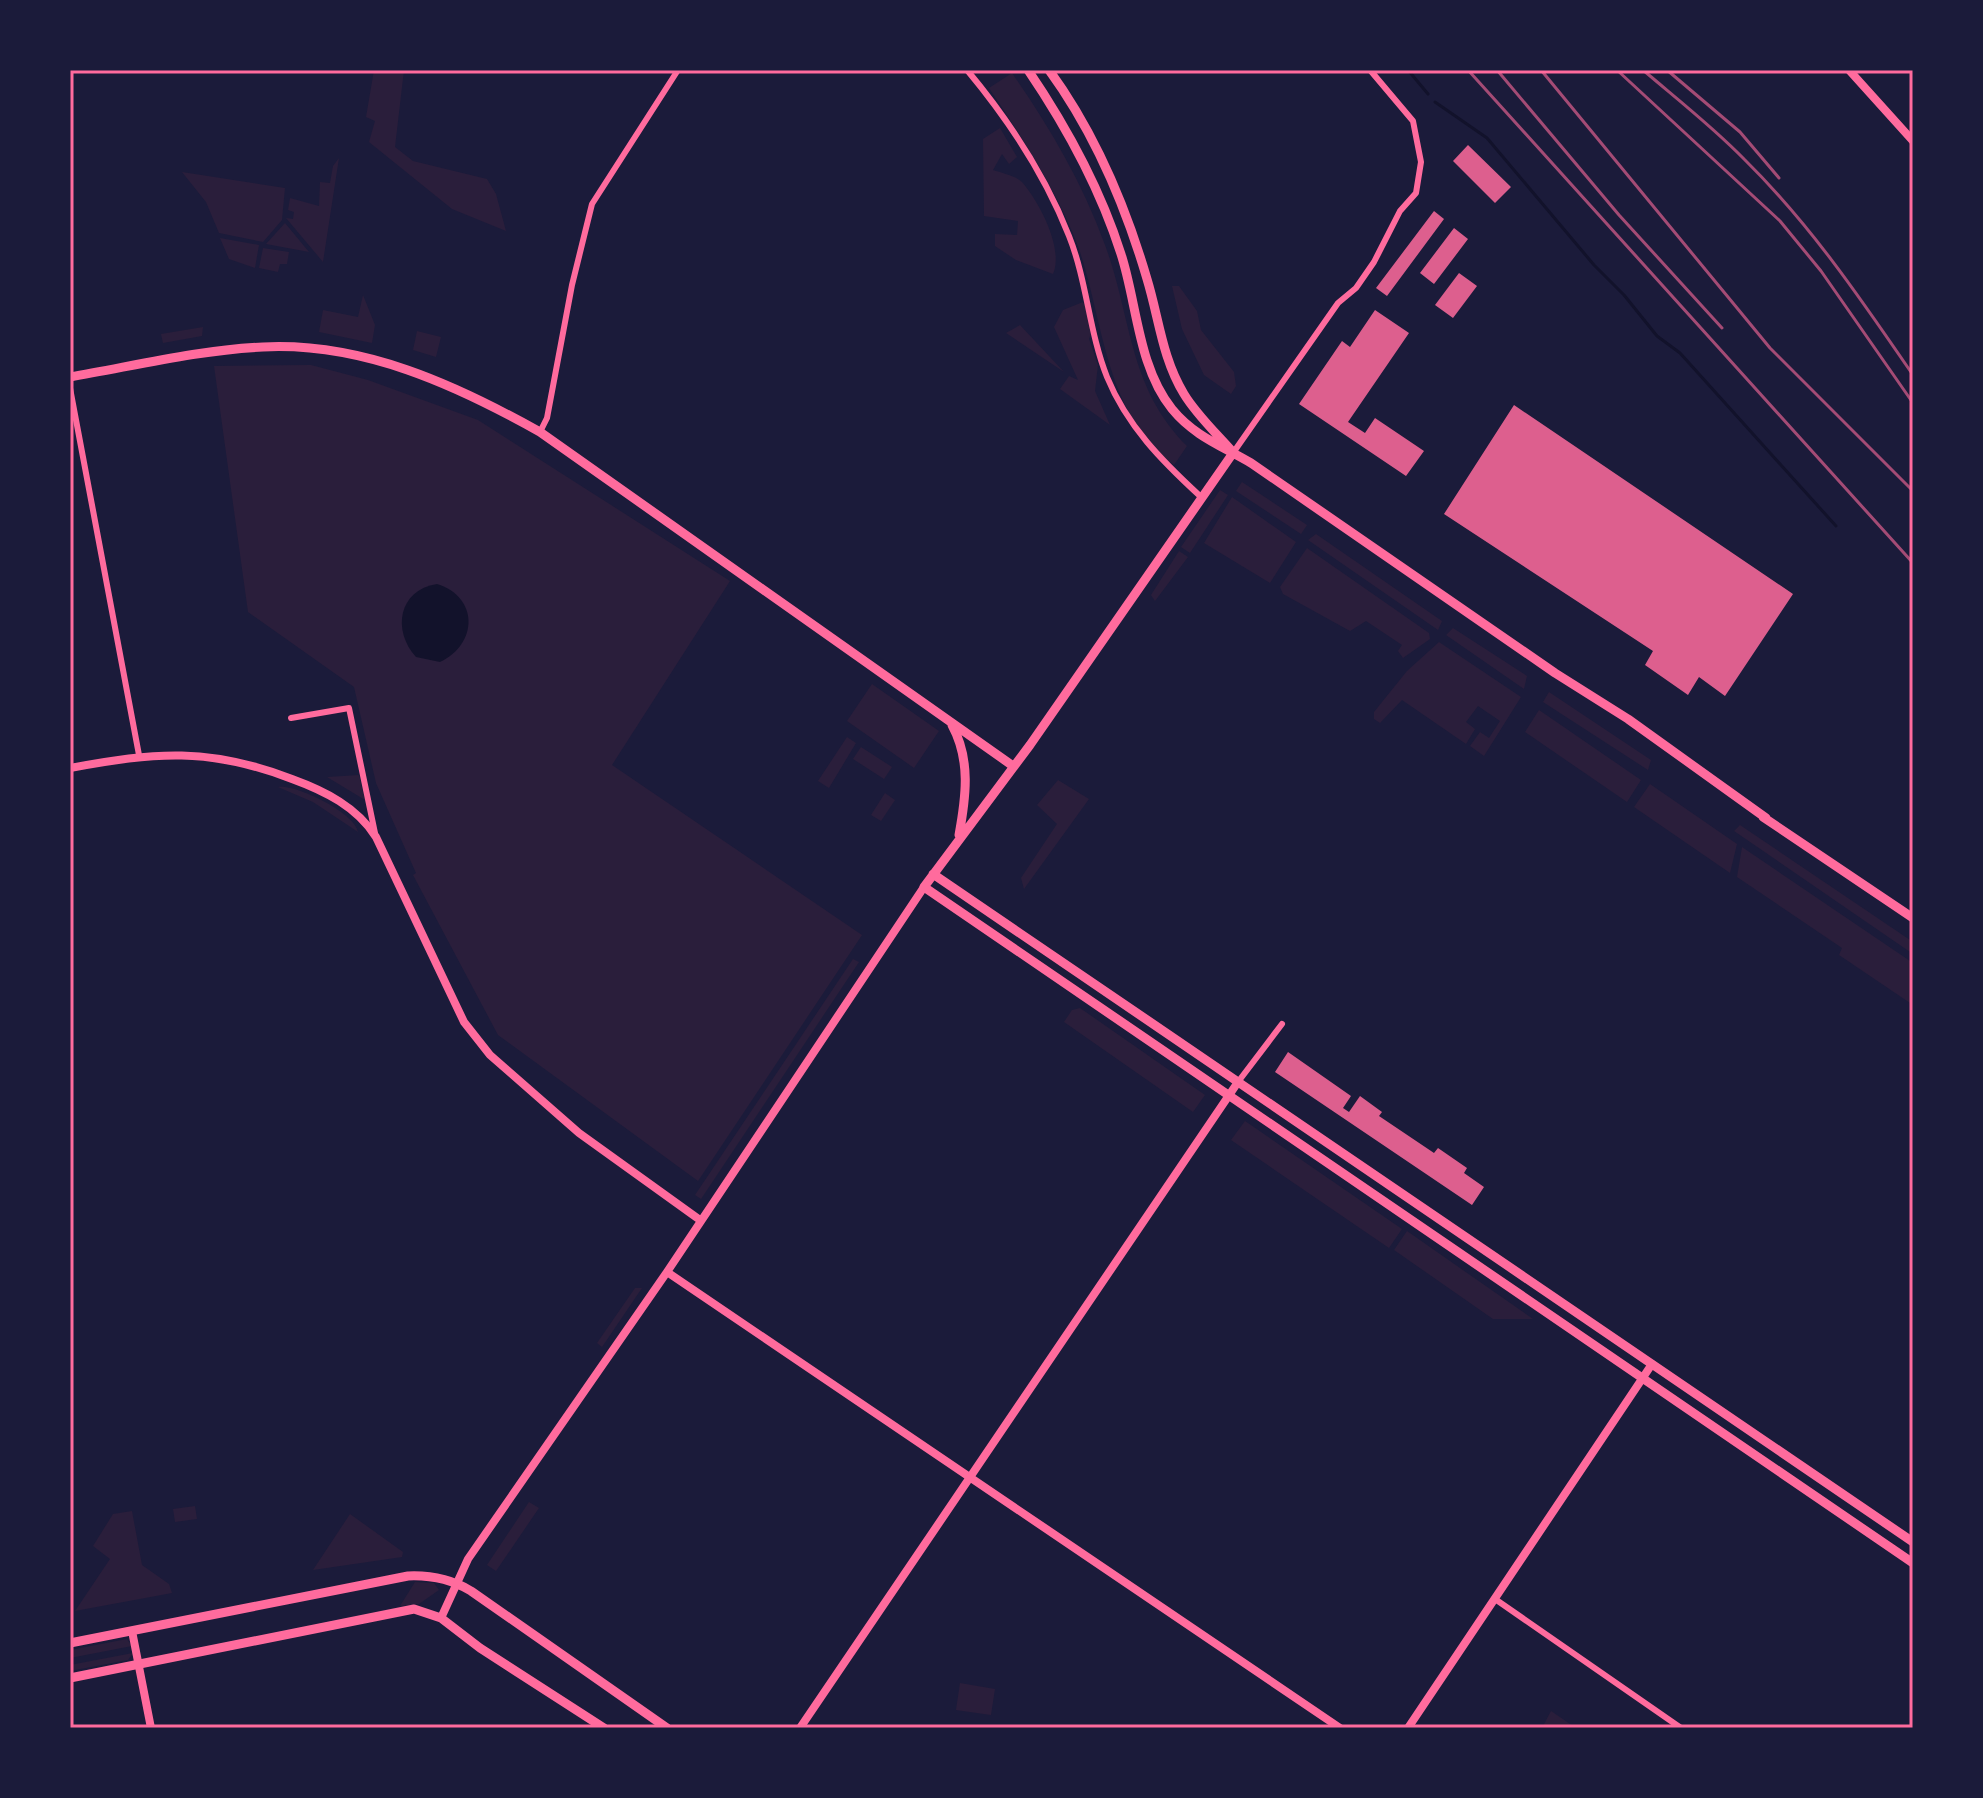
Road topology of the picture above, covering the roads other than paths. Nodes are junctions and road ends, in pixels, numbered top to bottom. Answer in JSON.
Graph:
{"nodes":[{"id":1,"x":678,"y":70,"type":"edge"},
{"id":2,"x":967,"y":70,"type":"edge"},
{"id":3,"x":1028,"y":70,"type":"edge"},
{"id":4,"x":1049,"y":70,"type":"edge"},
{"id":5,"x":1370,"y":70,"type":"edge"},
{"id":6,"x":1849,"y":70,"type":"edge"},
{"id":7,"x":1913,"y":141,"type":"edge"},
{"id":8,"x":70,"y":377,"type":"edge"},
{"id":9,"x":70,"y":388,"type":"edge"},
{"id":10,"x":540,"y":432,"type":"junction"},
{"id":11,"x":1233,"y":453,"type":"junction"},
{"id":12,"x":1200,"y":496,"type":"junction"},
{"id":13,"x":291,"y":718,"type":"dead end"},
{"id":14,"x":950,"y":722,"type":"junction"},
{"id":15,"x":139,"y":755,"type":"junction"},
{"id":16,"x":1013,"y":766,"type":"junction"},
{"id":17,"x":70,"y":768,"type":"edge"},
{"id":18,"x":376,"y":837,"type":"junction"},
{"id":19,"x":959,"y":837,"type":"junction"},
{"id":20,"x":933,"y":874,"type":"junction"},
{"id":21,"x":924,"y":887,"type":"junction"},
{"id":22,"x":1913,"y":918,"type":"edge"},
{"id":23,"x":1282,"y":1024,"type":"dead end"},
{"id":24,"x":1238,"y":1082,"type":"junction"},
{"id":25,"x":1230,"y":1096,"type":"junction"},
{"id":26,"x":700,"y":1220,"type":"junction"},
{"id":27,"x":667,"y":1272,"type":"junction"},
{"id":28,"x":1652,"y":1364,"type":"junction"},
{"id":29,"x":1643,"y":1378,"type":"junction"},
{"id":30,"x":970,"y":1479,"type":"junction"},
{"id":31,"x":1913,"y":1542,"type":"edge"},
{"id":32,"x":1913,"y":1563,"type":"edge"},
{"id":33,"x":459,"y":1583,"type":"junction"},
{"id":34,"x":1495,"y":1599,"type":"junction"},
{"id":35,"x":441,"y":1618,"type":"junction"},
{"id":36,"x":132,"y":1631,"type":"junction"},
{"id":37,"x":70,"y":1643,"type":"edge"},
{"id":38,"x":140,"y":1666,"type":"junction"},
{"id":39,"x":70,"y":1678,"type":"edge"},
{"id":40,"x":151,"y":1728,"type":"edge"},
{"id":41,"x":604,"y":1728,"type":"edge"},
{"id":42,"x":667,"y":1728,"type":"edge"},
{"id":43,"x":800,"y":1728,"type":"edge"},
{"id":44,"x":1340,"y":1728,"type":"edge"},
{"id":45,"x":1408,"y":1728,"type":"edge"},
{"id":46,"x":1681,"y":1728,"type":"edge"}],
"edges":[{"from":1,"to":10,"type":"street"},
{"from":2,"to":12,"type":"street"},
{"from":3,"to":11,"type":"main road"},
{"from":4,"to":11,"type":"main road"},
{"from":5,"to":11,"type":"street"},
{"from":6,"to":7,"type":"street"},
{"from":8,"to":10,"type":"main road"},
{"from":9,"to":15,"type":"street"},
{"from":10,"to":14,"type":"main road"},
{"from":11,"to":12,"type":"main road"},
{"from":11,"to":22,"type":"main road"},
{"from":12,"to":16,"type":"main road"},
{"from":13,"to":18,"type":"street"},
{"from":14,"to":16,"type":"main road"},
{"from":14,"to":19,"type":"main road"},
{"from":15,"to":17,"type":"street"},
{"from":15,"to":18,"type":"street"},
{"from":16,"to":19,"type":"main road"},
{"from":18,"to":26,"type":"street"},
{"from":19,"to":20,"type":"main road"},
{"from":20,"to":21,"type":"main road"},
{"from":20,"to":24,"type":"main road"},
{"from":21,"to":25,"type":"main road"},
{"from":21,"to":26,"type":"street"},
{"from":23,"to":24,"type":"street"},
{"from":24,"to":25,"type":"street"},
{"from":24,"to":28,"type":"main road"},
{"from":25,"to":29,"type":"main road"},
{"from":25,"to":30,"type":"street"},
{"from":26,"to":27,"type":"street"},
{"from":27,"to":30,"type":"street"},
{"from":27,"to":33,"type":"street"},
{"from":28,"to":29,"type":"street"},
{"from":28,"to":31,"type":"main road"},
{"from":29,"to":32,"type":"main road"},
{"from":29,"to":34,"type":"street"},
{"from":30,"to":43,"type":"street"},
{"from":30,"to":44,"type":"street"},
{"from":33,"to":35,"type":"street"},
{"from":33,"to":36,"type":"main road"},
{"from":33,"to":42,"type":"main road"},
{"from":34,"to":45,"type":"street"},
{"from":34,"to":46,"type":"street"},
{"from":35,"to":38,"type":"main road"},
{"from":35,"to":41,"type":"main road"},
{"from":36,"to":37,"type":"main road"},
{"from":36,"to":38,"type":"street"},
{"from":38,"to":39,"type":"main road"},
{"from":38,"to":40,"type":"street"}]}
